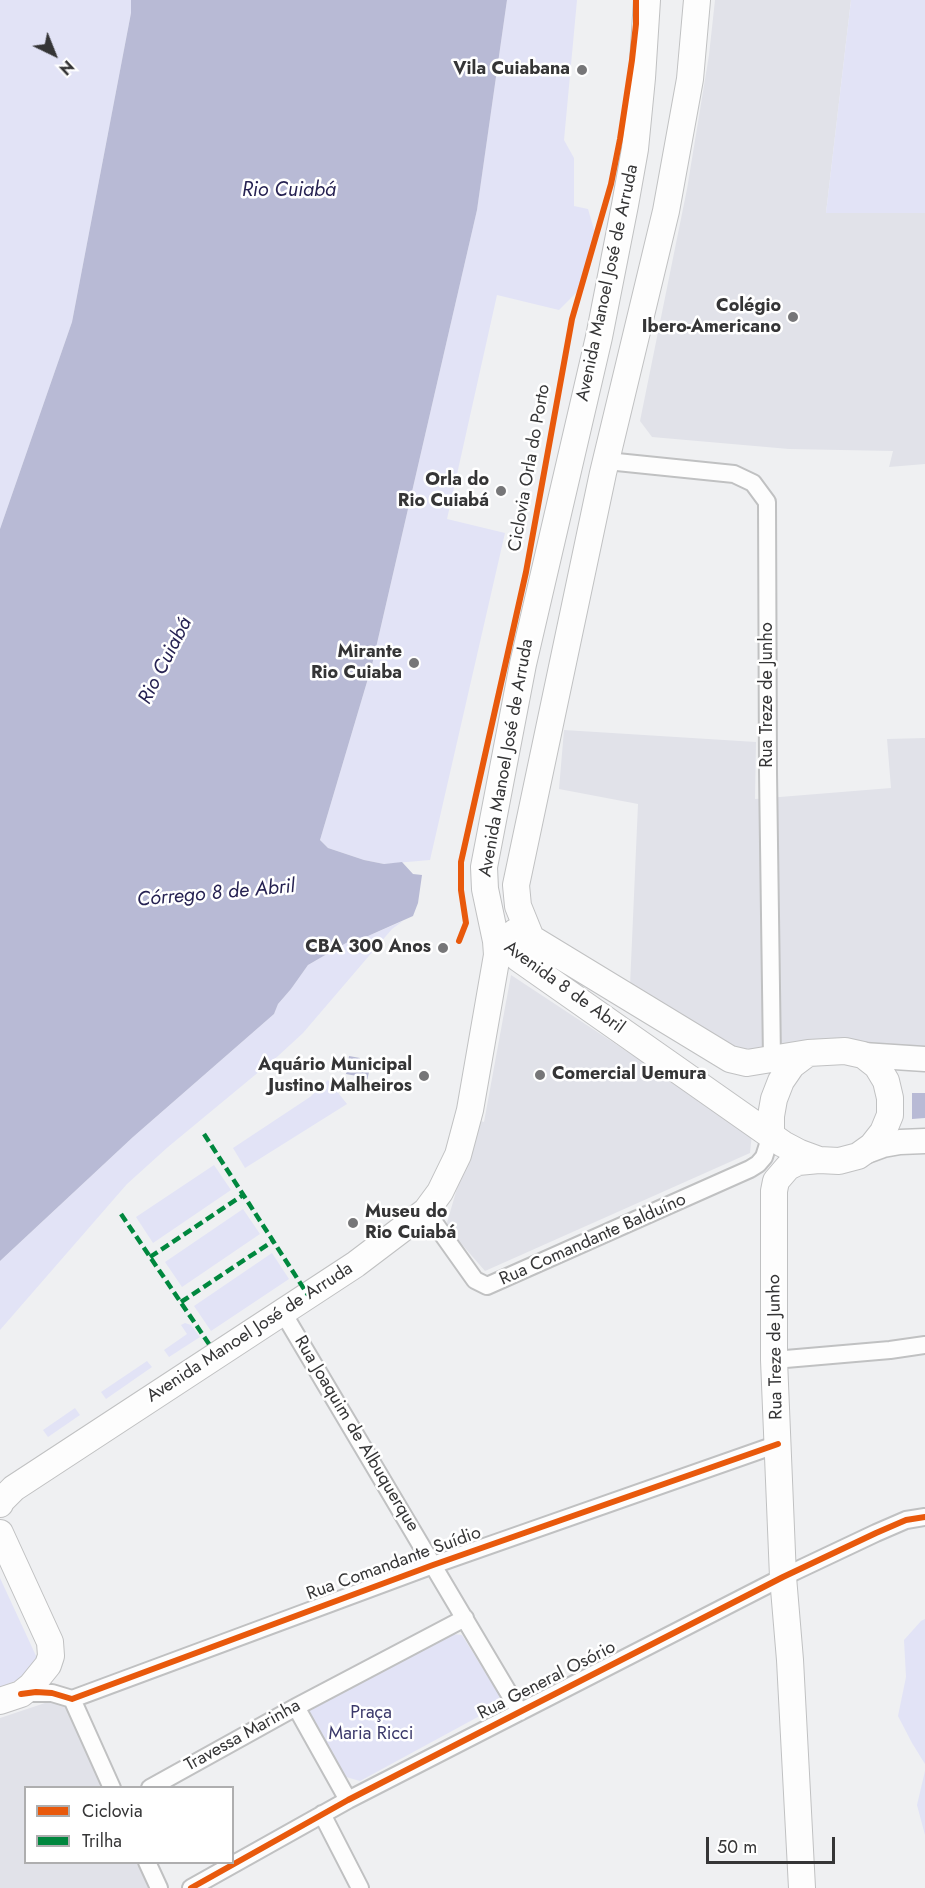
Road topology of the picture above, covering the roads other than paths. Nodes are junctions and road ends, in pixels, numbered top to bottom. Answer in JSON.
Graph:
{"nodes":[{"id":1,"x":647,"y":0,"type":"edge"},
{"id":2,"x":697,"y":0,"type":"edge"},
{"id":3,"x":607,"y":461,"type":"junction"},
{"id":4,"x":519,"y":869,"type":"junction"},
{"id":5,"x":484,"y":883,"type":"junction"},
{"id":6,"x":531,"y":938,"type":"junction"},
{"id":7,"x":496,"y":939,"type":"junction"},
{"id":8,"x":808,"y":1053,"type":"junction"},
{"id":9,"x":863,"y":1055,"type":"junction"},
{"id":10,"x":772,"y":1059,"type":"junction"},
{"id":11,"x":925,"y":1059,"type":"edge"},
{"id":12,"x":771,"y":1135,"type":"junction"},
{"id":13,"x":925,"y":1141,"type":"edge"},
{"id":14,"x":864,"y":1152,"type":"junction"},
{"id":15,"x":819,"y":1160,"type":"junction"},
{"id":16,"x":426,"y":1210,"type":"junction"},
{"id":17,"x":282,"y":1311,"type":"junction"},
{"id":18,"x":925,"y":1345,"type":"edge"},
{"id":19,"x":774,"y":1360,"type":"junction"},
{"id":20,"x":778,"y":1444,"type":"junction"},
{"id":21,"x":0,"y":1504,"type":"edge"},
{"id":22,"x":925,"y":1517,"type":"edge"},
{"id":23,"x":0,"y":1533,"type":"edge"},
{"id":24,"x":433,"y":1565,"type":"junction"},
{"id":25,"x":783,"y":1577,"type":"junction"},
{"id":26,"x":465,"y":1618,"type":"junction"},
{"id":27,"x":10,"y":1697,"type":"edge"},
{"id":28,"x":72,"y":1699,"type":"junction"},
{"id":29,"x":296,"y":1707,"type":"junction"},
{"id":30,"x":520,"y":1712,"type":"junction"},
{"id":31,"x":111,"y":1786,"type":"edge"},
{"id":32,"x":154,"y":1786,"type":"edge"},
{"id":33,"x":348,"y":1800,"type":"junction"},
{"id":34,"x":322,"y":1814,"type":"junction"},
{"id":35,"x":147,"y":1864,"type":"edge"},
{"id":36,"x":233,"y":1864,"type":"edge"},
{"id":37,"x":234,"y":1864,"type":"edge"},
{"id":38,"x":159,"y":1888,"type":"edge"},
{"id":39,"x":191,"y":1888,"type":"edge"},
{"id":40,"x":360,"y":1888,"type":"edge"},
{"id":41,"x":801,"y":1888,"type":"edge"}],
"edges":[{"from":1,"to":5,"type":"main road","name":"Avenida Manoel José de Arruda"},
{"from":2,"to":3,"type":"main road","name":"Avenida Manoel José de Arruda"},
{"from":3,"to":4,"type":"main road","name":"Avenida Manoel José de Arruda"},
{"from":3,"to":10,"type":"street","name":"Rua Treze de Junho"},
{"from":4,"to":5,"type":"main road"},
{"from":4,"to":6,"type":"main road","name":"Avenida Manoel José de Arruda"},
{"from":5,"to":7,"type":"main road","name":"Avenida Manoel José de Arruda"},
{"from":6,"to":7,"type":"main road","name":"Avenida 8 de Abril"},
{"from":6,"to":10,"type":"main road","name":"Avenida 8 de Abril"},
{"from":7,"to":12,"type":"main road","name":"Avenida 8 de Abril"},
{"from":7,"to":16,"type":"main road","name":"Avenida Manoel José de Arruda"},
{"from":8,"to":9,"type":"main road","name":"Avenida 8 de Abril"},
{"from":8,"to":10,"type":"main road","name":"Avenida 8 de Abril"},
{"from":8,"to":12,"type":"main road"},
{"from":9,"to":11,"type":"main road","name":"Avenida 8 de Abril"},
{"from":9,"to":14,"type":"main road"},
{"from":12,"to":15,"type":"main road","name":"Avenida 8 de Abril"},
{"from":12,"to":16,"type":"street","name":"Rua Comandante Balduíno"},
{"from":13,"to":14,"type":"main road","name":"Avenida 8 de Abril"},
{"from":14,"to":15,"type":"main road","name":"Avenida 8 de Abril"},
{"from":15,"to":19,"type":"main road","name":"Rua Treze de Junho"},
{"from":16,"to":17,"type":"main road","name":"Avenida Manoel José de Arruda"},
{"from":17,"to":21,"type":"main road","name":"Avenida Manoel José de Arruda"},
{"from":17,"to":24,"type":"street","name":"Rua Joaquim de Albuquerque"},
{"from":18,"to":19,"type":"street"},
{"from":19,"to":20,"type":"main road","name":"Rua Treze de Junho"},
{"from":20,"to":24,"type":"street","name":"Rua Comandante Suídio"},
{"from":20,"to":25,"type":"main road","name":"Rua Treze de Junho"},
{"from":22,"to":25,"type":"street","name":"Rua General Osório"},
{"from":23,"to":27,"type":"main road"},
{"from":24,"to":26,"type":"street","name":"Rua Joaquim de Albuquerque"},
{"from":24,"to":28,"type":"street","name":"Rua Comandante Suídio"},
{"from":25,"to":30,"type":"street","name":"Rua General Osório"},
{"from":25,"to":41,"type":"main road","name":"Rua Treze de Junho"},
{"from":26,"to":29,"type":"street","name":"Travessa Marinha"},
{"from":26,"to":30,"type":"street","name":"Rua Joaquim de Albuquerque"},
{"from":27,"to":28,"type":"street"},
{"from":28,"to":31,"type":"street"},
{"from":29,"to":32,"type":"street","name":"Travessa Marinha"},
{"from":29,"to":33,"type":"street"},
{"from":30,"to":33,"type":"street","name":"Rua General Osório"},
{"from":33,"to":34,"type":"street","name":"Rua General Osório"},
{"from":34,"to":37,"type":"street","name":"Rua General Osório"},
{"from":34,"to":40,"type":"street"},
{"from":35,"to":38,"type":"street"},
{"from":36,"to":39,"type":"street","name":"Rua General Osório"}]}
